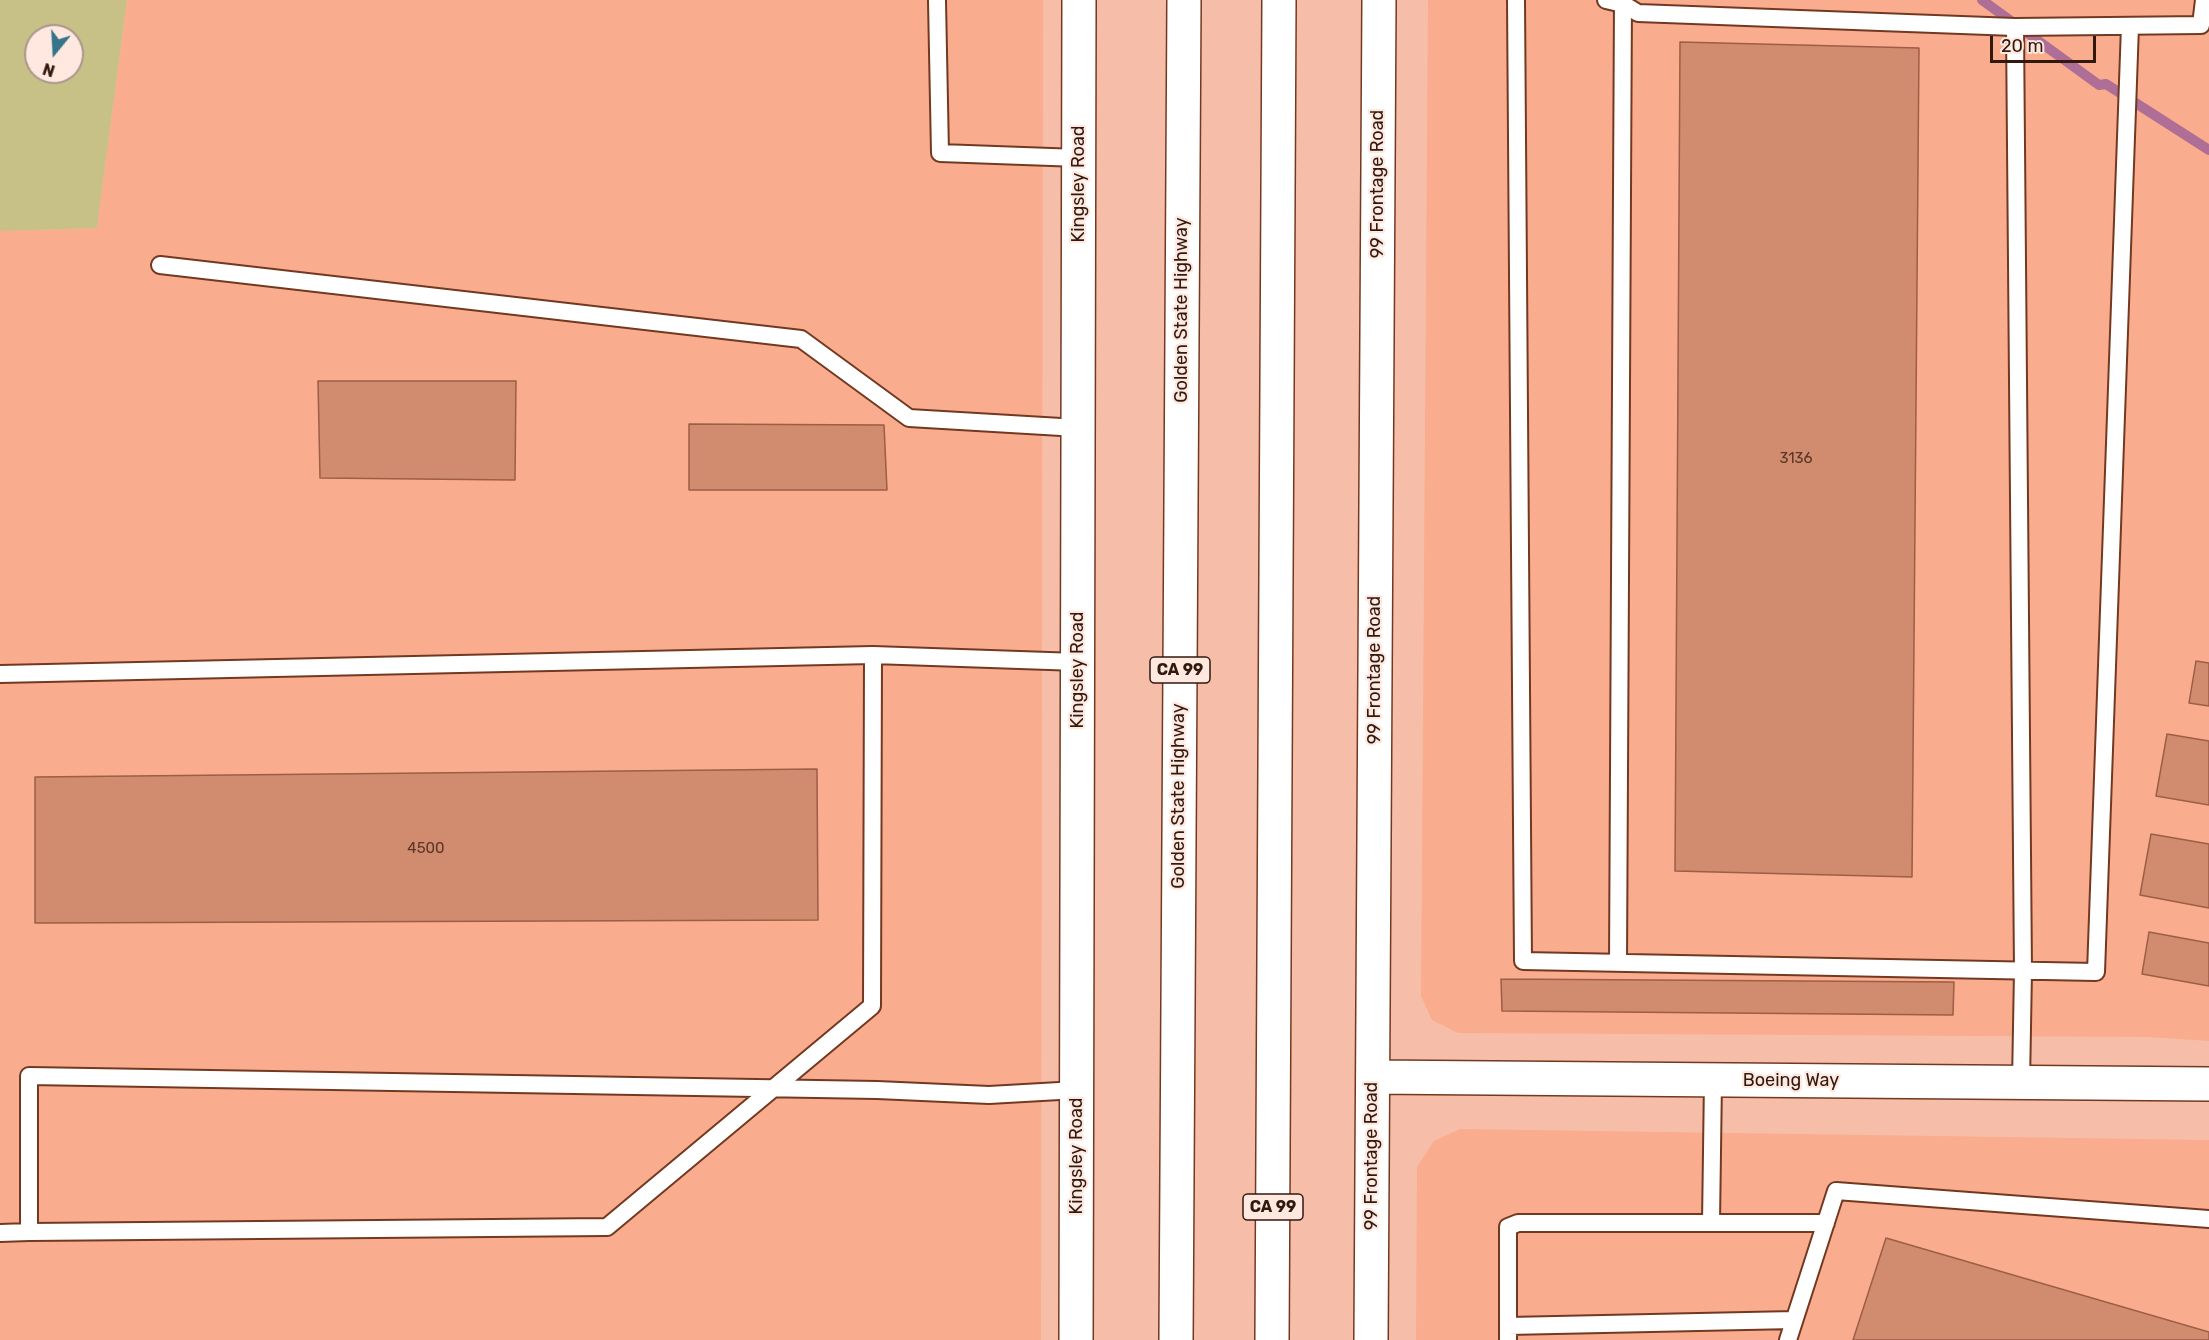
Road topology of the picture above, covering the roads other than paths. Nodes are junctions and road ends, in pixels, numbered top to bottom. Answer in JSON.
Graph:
{"nodes":[{"id":1,"x":1079,"y":0,"type":"edge"},
{"id":2,"x":1184,"y":0,"type":"edge"},
{"id":3,"x":1279,"y":0,"type":"edge"},
{"id":4,"x":1379,"y":0,"type":"edge"},
{"id":5,"x":1516,"y":0,"type":"edge"},
{"id":6,"x":1606,"y":0,"type":"edge"},
{"id":7,"x":2204,"y":0,"type":"edge"},
{"id":8,"x":937,"y":1,"type":"edge"},
{"id":9,"x":1623,"y":2,"type":"edge"},
{"id":10,"x":2130,"y":26,"type":"junction"},
{"id":11,"x":2015,"y":27,"type":"junction"},
{"id":12,"x":1079,"y":158,"type":"junction"},
{"id":13,"x":160,"y":265,"type":"dead end"},
{"id":14,"x":1078,"y":428,"type":"junction"},
{"id":15,"x":873,"y":655,"type":"junction"},
{"id":16,"x":1078,"y":662,"type":"junction"},
{"id":17,"x":0,"y":674,"type":"edge"},
{"id":18,"x":1618,"y":963,"type":"junction"},
{"id":19,"x":2023,"y":971,"type":"junction"},
{"id":20,"x":1373,"y":1077,"type":"junction"},
{"id":21,"x":1713,"y":1080,"type":"junction"},
{"id":22,"x":2021,"y":1083,"type":"junction"},
{"id":23,"x":2209,"y":1084,"type":"edge"},
{"id":24,"x":771,"y":1088,"type":"junction"},
{"id":25,"x":1077,"y":1090,"type":"junction"},
{"id":26,"x":2209,"y":1219,"type":"edge"},
{"id":27,"x":1711,"y":1223,"type":"junction"},
{"id":28,"x":1826,"y":1223,"type":"junction"},
{"id":29,"x":29,"y":1232,"type":"junction"},
{"id":30,"x":0,"y":1233,"type":"edge"},
{"id":31,"x":1794,"y":1320,"type":"junction"},
{"id":32,"x":1610,"y":1332,"type":"edge"},
{"id":33,"x":1508,"y":1333,"type":"edge"},
{"id":34,"x":1076,"y":1340,"type":"edge"},
{"id":35,"x":1176,"y":1340,"type":"edge"},
{"id":36,"x":1272,"y":1340,"type":"edge"},
{"id":37,"x":1371,"y":1340,"type":"edge"},
{"id":38,"x":1788,"y":1340,"type":"edge"}],
"edges":[{"from":1,"to":12,"type":"main road","name":"Kingsley Road"},
{"from":2,"to":35,"type":"main road","name":"Golden State Highway","number":"CA 99"},
{"from":3,"to":36,"type":"main road","number":"CA 99"},
{"from":4,"to":20,"type":"main road","name":"99 Frontage Road"},
{"from":5,"to":18,"type":"lane"},
{"from":6,"to":9,"type":"lane"},
{"from":7,"to":10,"type":"lane"},
{"from":8,"to":12,"type":"lane"},
{"from":9,"to":11,"type":"lane"},
{"from":9,"to":18,"type":"lane"},
{"from":10,"to":11,"type":"lane"},
{"from":10,"to":19,"type":"lane"},
{"from":11,"to":19,"type":"lane"},
{"from":12,"to":14,"type":"main road","name":"Kingsley Road"},
{"from":13,"to":14,"type":"lane"},
{"from":14,"to":16,"type":"main road","name":"Kingsley Road"},
{"from":15,"to":16,"type":"lane"},
{"from":15,"to":17,"type":"lane"},
{"from":15,"to":24,"type":"lane"},
{"from":16,"to":25,"type":"main road","name":"Kingsley Road"},
{"from":18,"to":19,"type":"lane"},
{"from":19,"to":22,"type":"lane"},
{"from":20,"to":21,"type":"main road","name":"Boeing Way"},
{"from":20,"to":37,"type":"main road","name":"99 Frontage Road"},
{"from":21,"to":22,"type":"main road","name":"Boeing Way"},
{"from":21,"to":27,"type":"lane"},
{"from":22,"to":23,"type":"main road","name":"Boeing Way"},
{"from":24,"to":25,"type":"lane"},
{"from":24,"to":29,"type":"lane"},
{"from":24,"to":29,"type":"lane"},
{"from":25,"to":34,"type":"main road","name":"Kingsley Road"},
{"from":26,"to":28,"type":"lane"},
{"from":27,"to":28,"type":"lane"},
{"from":27,"to":33,"type":"lane"},
{"from":28,"to":31,"type":"lane"},
{"from":29,"to":30,"type":"lane"},
{"from":31,"to":32,"type":"lane"},
{"from":31,"to":38,"type":"lane"},
{"from":32,"to":33,"type":"lane"}]}
